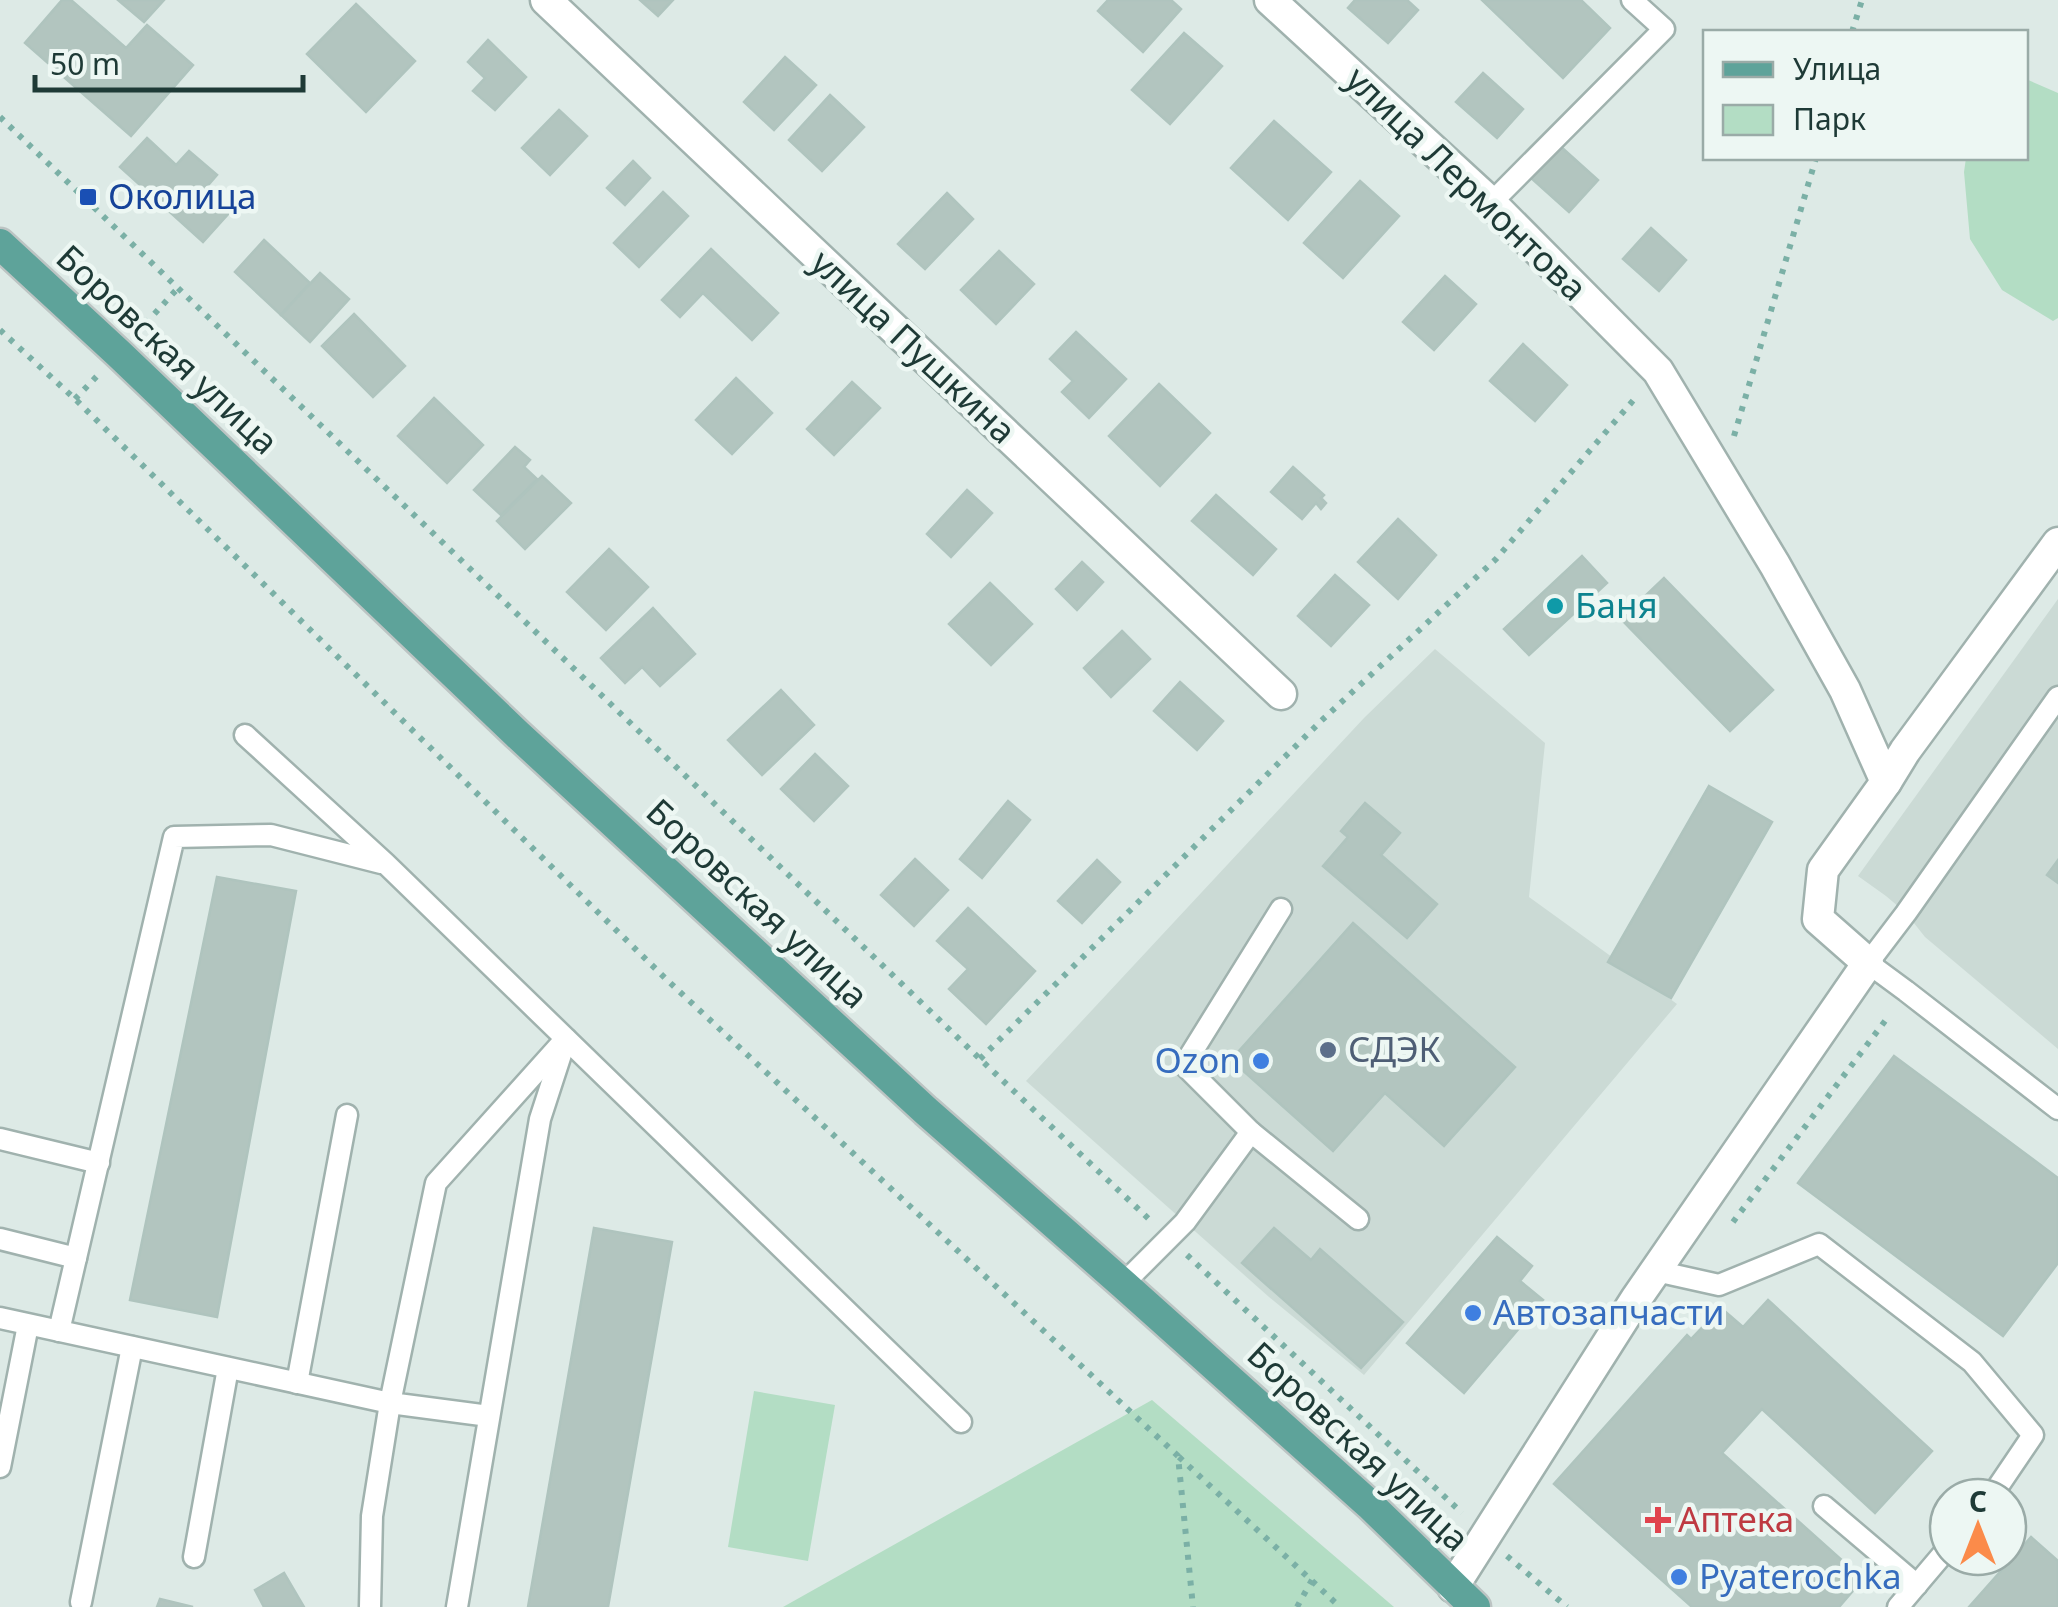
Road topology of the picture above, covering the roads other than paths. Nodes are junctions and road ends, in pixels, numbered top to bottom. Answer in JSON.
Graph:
{"nodes":[{"id":1,"x":546,"y":0,"type":"edge"},
{"id":2,"x":1270,"y":0,"type":"edge"},
{"id":3,"x":1632,"y":0,"type":"edge"},
{"id":4,"x":1492,"y":203,"type":"junction"},
{"id":5,"x":0,"y":244,"type":"edge"},
{"id":6,"x":2058,"y":543,"type":"edge"},
{"id":7,"x":1281,"y":694,"type":"dead end"},
{"id":8,"x":2058,"y":697,"type":"edge"},
{"id":9,"x":246,"y":735,"type":"dead end"},
{"id":10,"x":1886,"y":782,"type":"junction"},
{"id":11,"x":386,"y":864,"type":"junction"},
{"id":12,"x":1281,"y":909,"type":"dead end"},
{"id":13,"x":1868,"y":963,"type":"junction"},
{"id":14,"x":566,"y":1038,"type":"junction"},
{"id":15,"x":2058,"y":1109,"type":"edge"},
{"id":16,"x":347,"y":1114,"type":"dead end"},
{"id":17,"x":1251,"y":1132,"type":"junction"},
{"id":18,"x":0,"y":1138,"type":"edge"},
{"id":19,"x":99,"y":1162,"type":"junction"},
{"id":20,"x":1358,"y":1219,"type":"dead end"},
{"id":21,"x":0,"y":1239,"type":"edge"},
{"id":22,"x":76,"y":1258,"type":"junction"},
{"id":23,"x":1656,"y":1270,"type":"junction"},
{"id":24,"x":1123,"y":1284,"type":"junction"},
{"id":25,"x":0,"y":1318,"type":"edge"},
{"id":26,"x":28,"y":1324,"type":"junction"},
{"id":27,"x":60,"y":1331,"type":"junction"},
{"id":28,"x":132,"y":1347,"type":"junction"},
{"id":29,"x":228,"y":1368,"type":"junction"},
{"id":30,"x":297,"y":1383,"type":"junction"},
{"id":31,"x":390,"y":1403,"type":"junction"},
{"id":32,"x":490,"y":1416,"type":"junction"},
{"id":33,"x":961,"y":1422,"type":"dead end"},
{"id":34,"x":0,"y":1467,"type":"edge"},
{"id":35,"x":2004,"y":1477,"type":"edge"},
{"id":36,"x":1824,"y":1506,"type":"dead end"},
{"id":37,"x":194,"y":1557,"type":"dead end"},
{"id":38,"x":1928,"y":1572,"type":"edge"},
{"id":39,"x":1917,"y":1585,"type":"junction"},
{"id":40,"x":1464,"y":1597,"type":"edge"},
{"id":41,"x":82,"y":1602,"type":"dead end"},
{"id":42,"x":370,"y":1607,"type":"edge"},
{"id":43,"x":457,"y":1607,"type":"edge"},
{"id":44,"x":1898,"y":1607,"type":"edge"}],
"edges":[{"from":1,"to":7,"type":"street","name":"улица Пушкина"},
{"from":2,"to":4,"type":"street","name":"улица Лермонтова"},
{"from":3,"to":4,"type":"lane"},
{"from":4,"to":10,"type":"street","name":"улица Лермонтова"},
{"from":5,"to":24,"type":"main road","name":"Боровская улица"},
{"from":6,"to":10,"type":"street"},
{"from":8,"to":13,"type":"lane"},
{"from":9,"to":11,"type":"lane"},
{"from":10,"to":13,"type":"street"},
{"from":11,"to":14,"type":"lane"},
{"from":11,"to":19,"type":"lane"},
{"from":12,"to":17,"type":"lane"},
{"from":13,"to":15,"type":"lane"},
{"from":13,"to":23,"type":"street"},
{"from":14,"to":31,"type":"lane"},
{"from":14,"to":32,"type":"lane"},
{"from":14,"to":33,"type":"lane"},
{"from":16,"to":30,"type":"lane"},
{"from":17,"to":20,"type":"lane"},
{"from":17,"to":24,"type":"lane"},
{"from":18,"to":19,"type":"lane"},
{"from":19,"to":22,"type":"lane"},
{"from":21,"to":22,"type":"lane"},
{"from":22,"to":27,"type":"lane"},
{"from":23,"to":35,"type":"lane"},
{"from":23,"to":40,"type":"street"},
{"from":24,"to":40,"type":"main road","name":"Боровская улица"},
{"from":25,"to":26,"type":"lane"},
{"from":26,"to":27,"type":"lane"},
{"from":26,"to":34,"type":"lane"},
{"from":27,"to":28,"type":"lane"},
{"from":28,"to":29,"type":"lane"},
{"from":28,"to":41,"type":"lane"},
{"from":29,"to":30,"type":"lane"},
{"from":29,"to":37,"type":"lane"},
{"from":30,"to":31,"type":"lane"},
{"from":31,"to":32,"type":"lane"},
{"from":31,"to":42,"type":"lane"},
{"from":32,"to":43,"type":"lane"},
{"from":36,"to":39,"type":"lane"},
{"from":38,"to":39,"type":"lane"},
{"from":39,"to":44,"type":"lane"}]}
